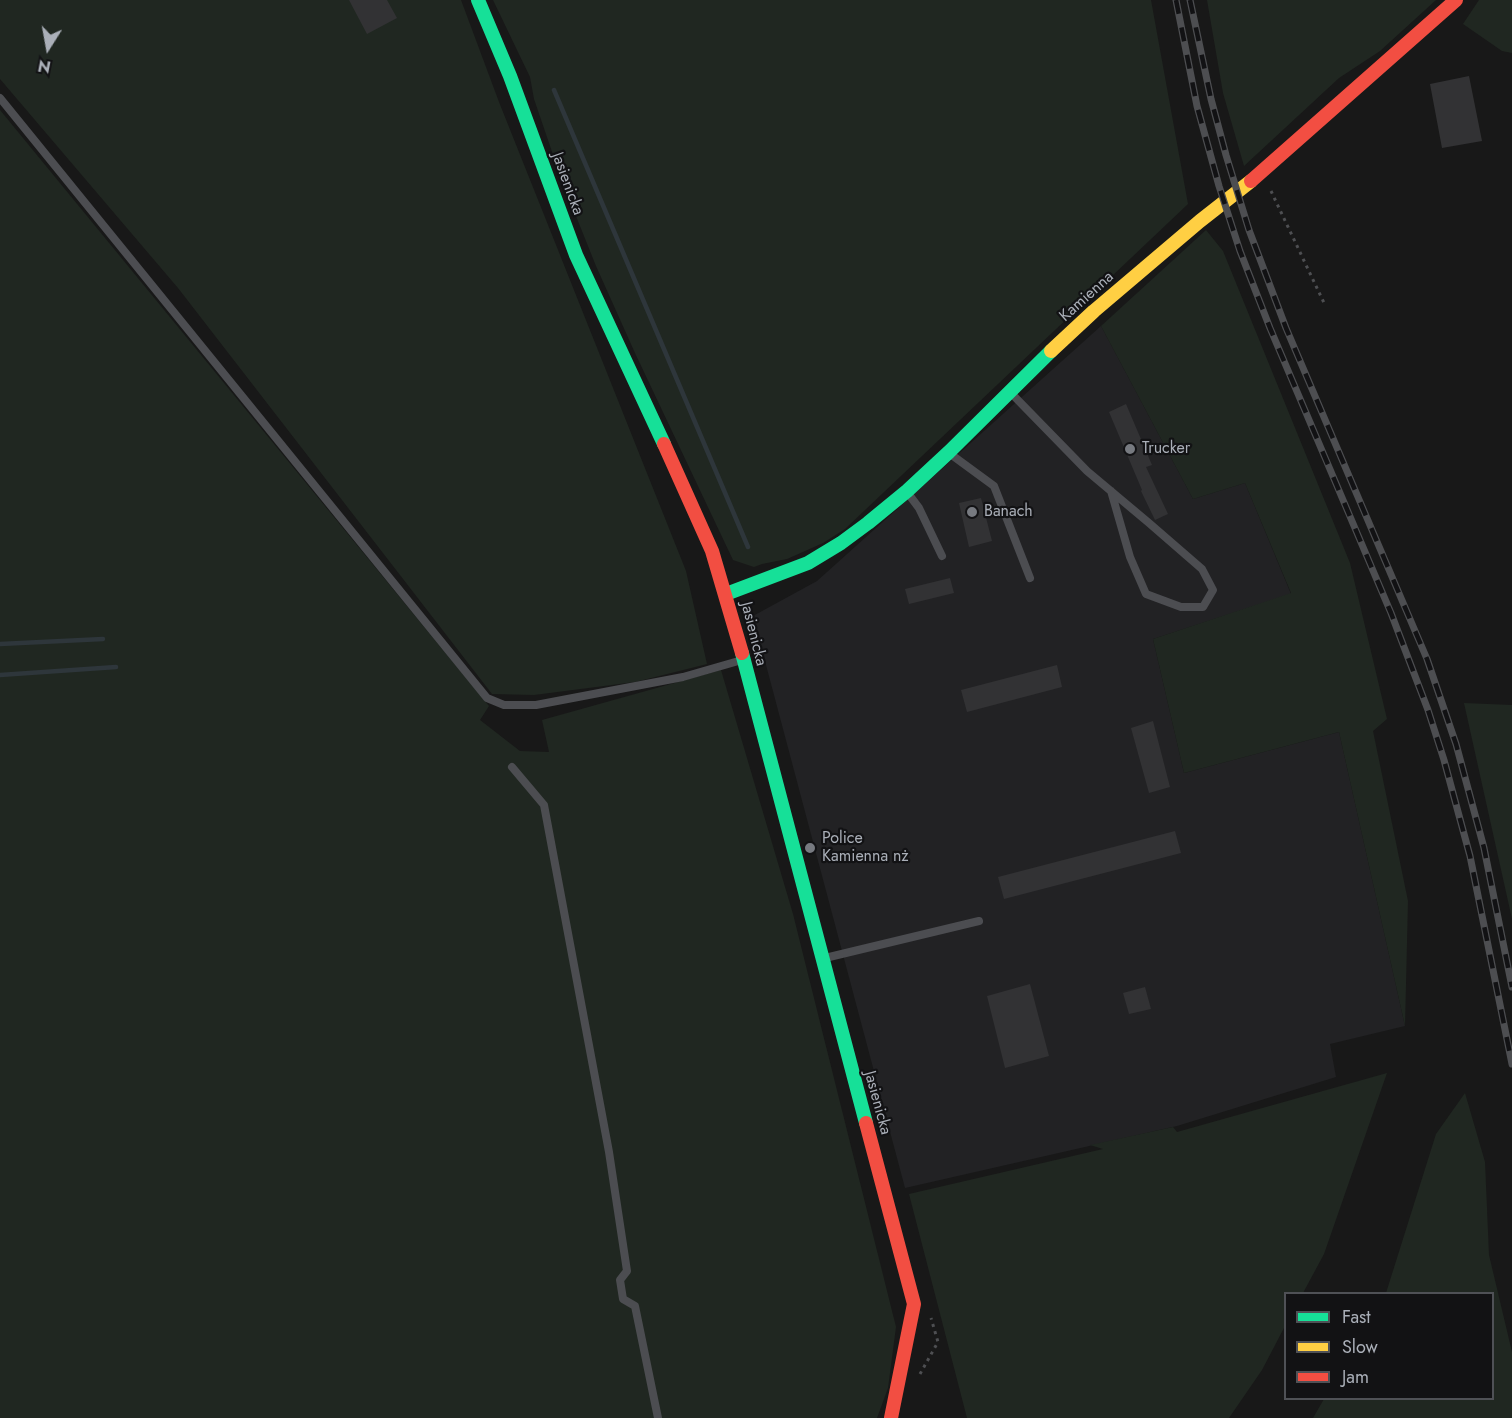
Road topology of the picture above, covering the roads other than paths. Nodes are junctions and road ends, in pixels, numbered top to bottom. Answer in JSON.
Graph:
{"nodes":[{"id":1,"x":478,"y":0,"type":"edge"},
{"id":2,"x":1456,"y":0,"type":"edge"},
{"id":3,"x":0,"y":98,"type":"edge"},
{"id":4,"x":1009,"y":391,"type":"junction"},
{"id":5,"x":949,"y":452,"type":"junction"},
{"id":6,"x":907,"y":491,"type":"junction"},
{"id":7,"x":1111,"y":491,"type":"junction"},
{"id":8,"x":942,"y":556,"type":"dead end"},
{"id":9,"x":1030,"y":578,"type":"dead end"},
{"id":10,"x":726,"y":594,"type":"junction"},
{"id":11,"x":742,"y":660,"type":"junction"},
{"id":12,"x":512,"y":767,"type":"dead end"},
{"id":13,"x":979,"y":921,"type":"dead end"},
{"id":14,"x":821,"y":959,"type":"junction"},
{"id":15,"x":658,"y":1418,"type":"edge"},
{"id":16,"x":891,"y":1418,"type":"edge"}],
"edges":[{"from":1,"to":10,"type":"main road","name":"Jasienicka"},
{"from":2,"to":4,"type":"main road","name":"Kamienna"},
{"from":3,"to":11,"type":"lane"},
{"from":4,"to":5,"type":"main road","name":"Kamienna"},
{"from":4,"to":7,"type":"lane"},
{"from":5,"to":6,"type":"main road","name":"Kamienna"},
{"from":5,"to":9,"type":"lane"},
{"from":6,"to":8,"type":"lane"},
{"from":6,"to":10,"type":"main road","name":"Kamienna"},
{"from":7,"to":7,"type":"lane"},
{"from":10,"to":11,"type":"main road","name":"Jasienicka"},
{"from":11,"to":14,"type":"main road","name":"Jasienicka"},
{"from":12,"to":15,"type":"lane"},
{"from":13,"to":14,"type":"lane"},
{"from":14,"to":16,"type":"main road","name":"Jasienicka"}]}
